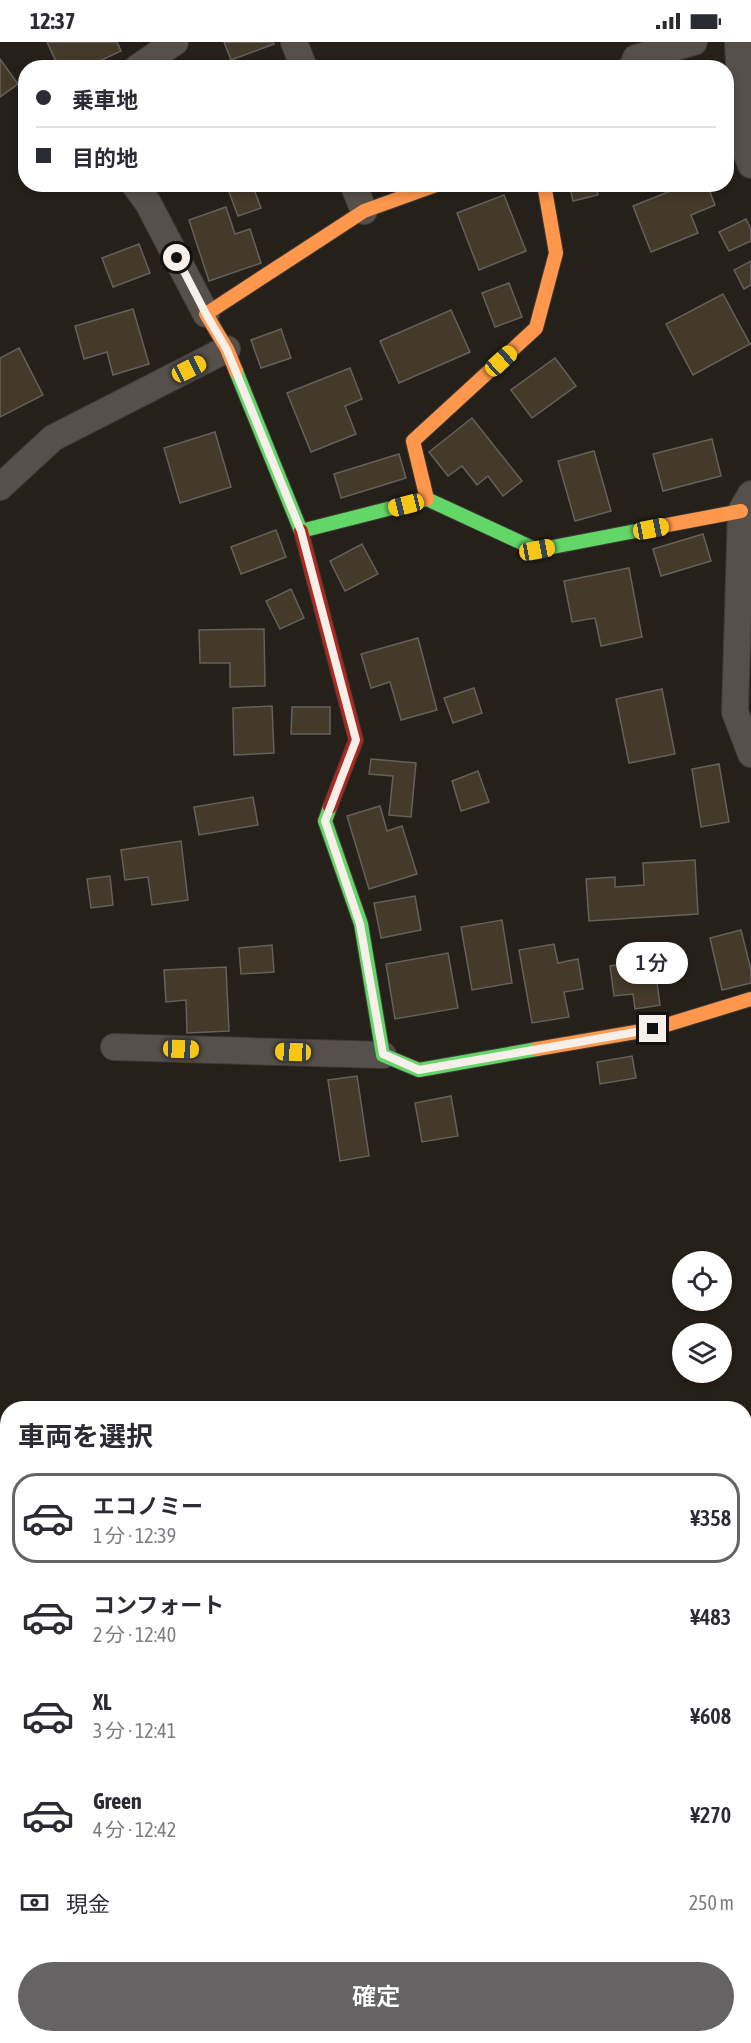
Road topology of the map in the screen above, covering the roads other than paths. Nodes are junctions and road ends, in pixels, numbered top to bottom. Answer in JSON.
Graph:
{"nodes":[{"id":1,"x":175,"y":42,"type":"edge"},
{"id":2,"x":294,"y":42,"type":"edge"},
{"id":3,"x":694,"y":42,"type":"edge"},
{"id":4,"x":738,"y":42,"type":"edge"},
{"id":5,"x":149,"y":60,"type":"edge"},
{"id":6,"x":301,"y":60,"type":"edge"},
{"id":7,"x":635,"y":60,"type":"edge"},
{"id":8,"x":748,"y":150,"type":"edge"},
{"id":9,"x":140,"y":192,"type":"edge"},
{"id":10,"x":356,"y":192,"type":"edge"},
{"id":11,"x":417,"y":192,"type":"edge"},
{"id":12,"x":545,"y":192,"type":"edge"},
{"id":13,"x":364,"y":211,"type":"junction"},
{"id":14,"x":206,"y":314,"type":"junction"},
{"id":15,"x":227,"y":350,"type":"junction"},
{"id":16,"x":0,"y":488,"type":"edge"},
{"id":17,"x":427,"y":499,"type":"junction"},
{"id":18,"x":746,"y":503,"type":"edge"},
{"id":19,"x":301,"y":531,"type":"junction"},
{"id":20,"x":751,"y":754,"type":"edge"},
{"id":21,"x":751,"y":999,"type":"edge"},
{"id":22,"x":114,"y":1047,"type":"dead end"},
{"id":23,"x":383,"y":1054,"type":"junction"}],
"edges":[{"from":1,"to":5,"type":"street"},
{"from":2,"to":6,"type":"street"},
{"from":3,"to":7,"type":"street"},
{"from":4,"to":8,"type":"street"},
{"from":9,"to":14,"type":"street"},
{"from":10,"to":13,"type":"street"},
{"from":11,"to":13,"type":"street"},
{"from":12,"to":17,"type":"street"},
{"from":13,"to":14,"type":"street"},
{"from":14,"to":15,"type":"street"},
{"from":15,"to":16,"type":"street"},
{"from":15,"to":19,"type":"street"},
{"from":17,"to":18,"type":"street"},
{"from":17,"to":19,"type":"street"},
{"from":18,"to":20,"type":"street"},
{"from":19,"to":23,"type":"street"},
{"from":21,"to":23,"type":"street"},
{"from":22,"to":23,"type":"street"}]}
